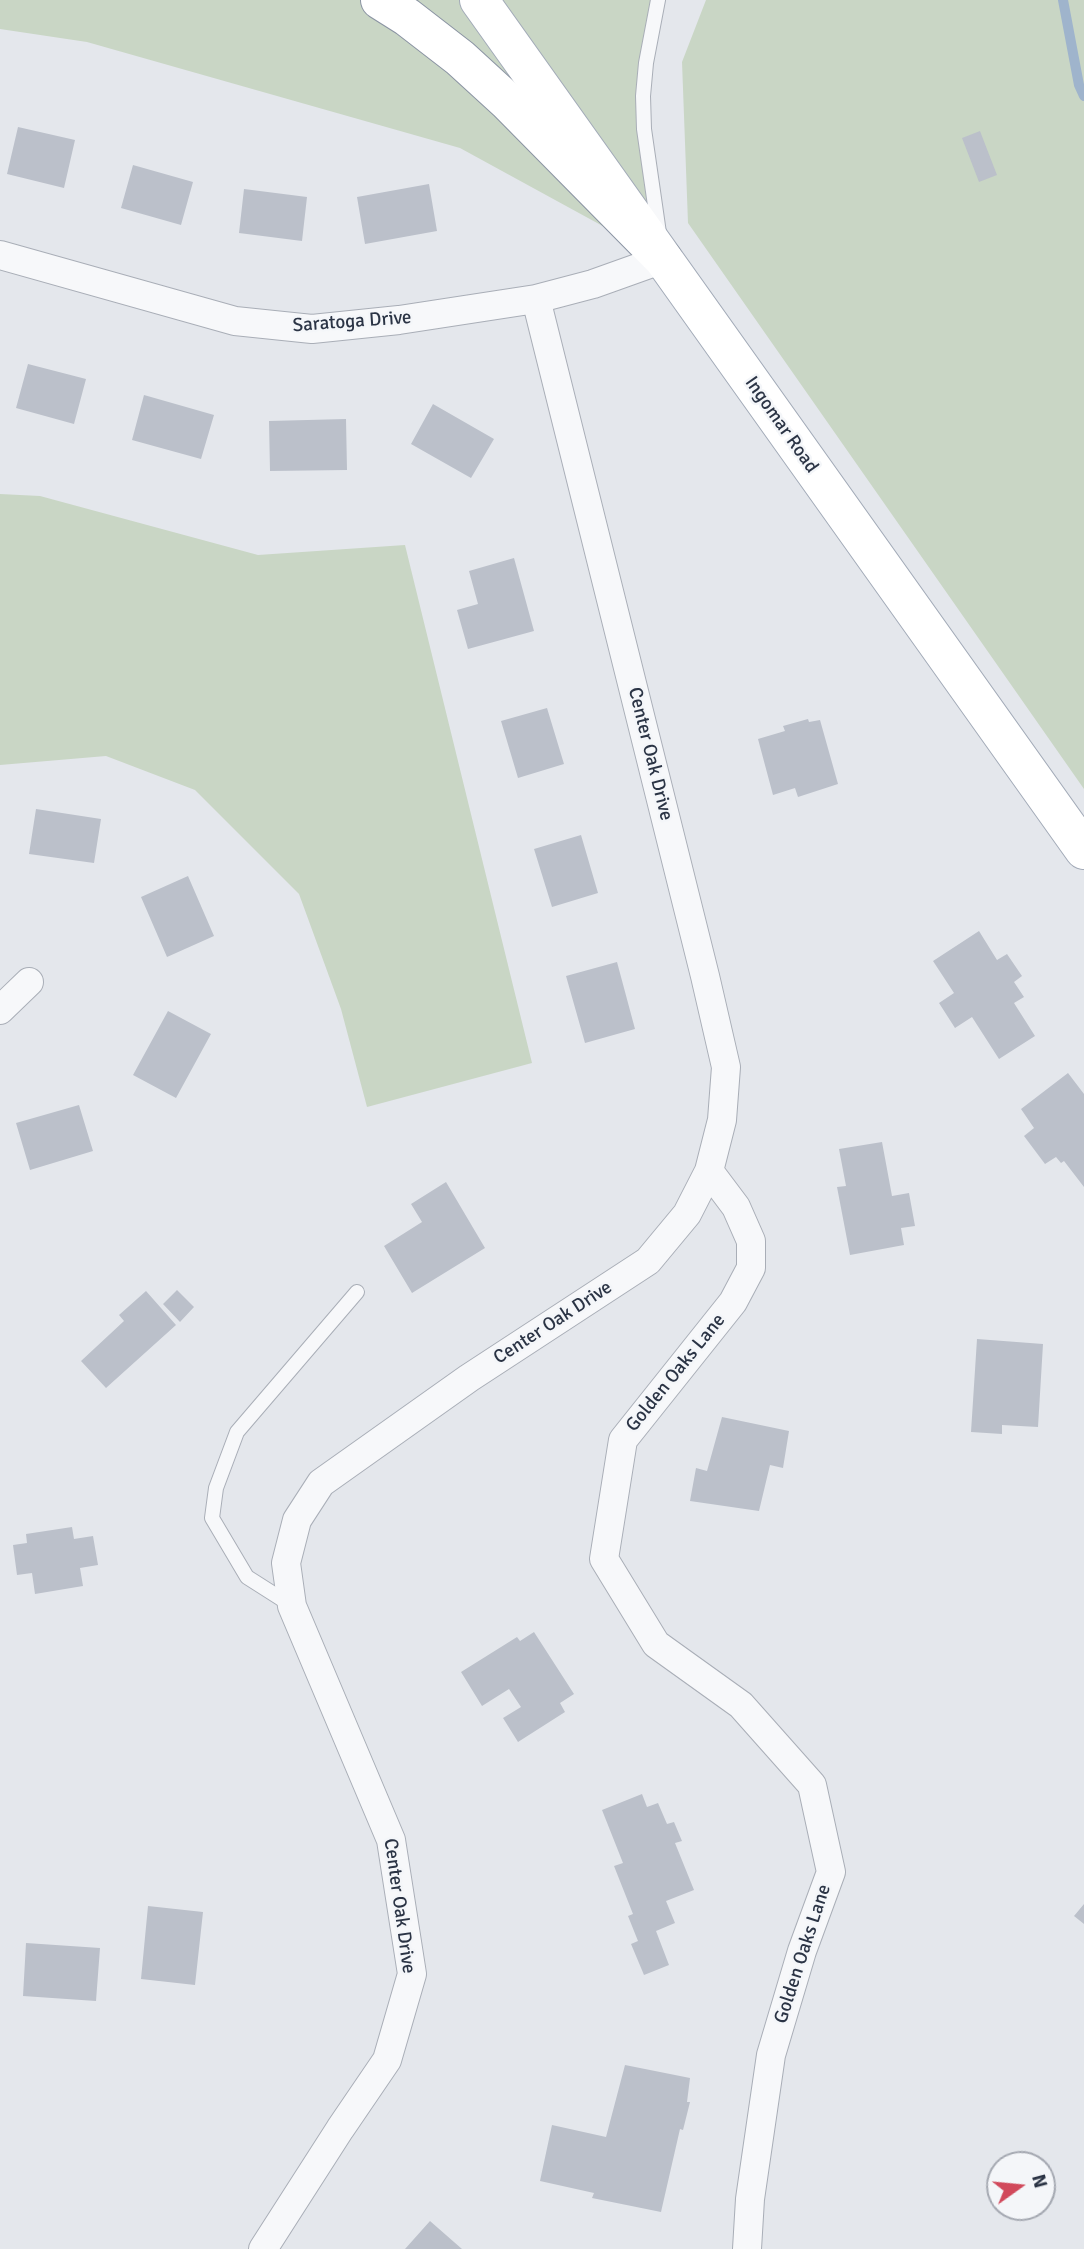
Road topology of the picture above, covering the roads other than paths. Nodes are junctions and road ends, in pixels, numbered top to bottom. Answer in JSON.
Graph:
{"nodes":[{"id":1,"x":380,"y":0,"type":"edge"},
{"id":2,"x":479,"y":0,"type":"edge"},
{"id":3,"x":658,"y":0,"type":"edge"},
{"id":4,"x":0,"y":255,"type":"edge"},
{"id":5,"x":663,"y":259,"type":"junction"},
{"id":6,"x":536,"y":299,"type":"junction"},
{"id":7,"x":1084,"y":850,"type":"edge"},
{"id":8,"x":29,"y":982,"type":"dead end"},
{"id":9,"x":0,"y":1010,"type":"edge"},
{"id":10,"x":709,"y":1171,"type":"junction"},
{"id":11,"x":357,"y":1292,"type":"dead end"},
{"id":12,"x":292,"y":1606,"type":"junction"},
{"id":13,"x":263,"y":2249,"type":"edge"},
{"id":14,"x":747,"y":2249,"type":"edge"}],
"edges":[{"from":1,"to":5,"type":"main road"},
{"from":2,"to":5,"type":"main road","name":"Ingomar Road"},
{"from":3,"to":5,"type":"lane"},
{"from":4,"to":6,"type":"street","name":"Saratoga Drive"},
{"from":5,"to":6,"type":"street","name":"Saratoga Drive"},
{"from":5,"to":7,"type":"main road","name":"Ingomar Road"},
{"from":6,"to":10,"type":"street","name":"Center Oak Drive"},
{"from":8,"to":9,"type":"street"},
{"from":10,"to":12,"type":"street","name":"Center Oak Drive"},
{"from":10,"to":14,"type":"street","name":"Golden Oaks Lane"},
{"from":11,"to":12,"type":"lane"},
{"from":12,"to":13,"type":"street","name":"Center Oak Drive"}]}
